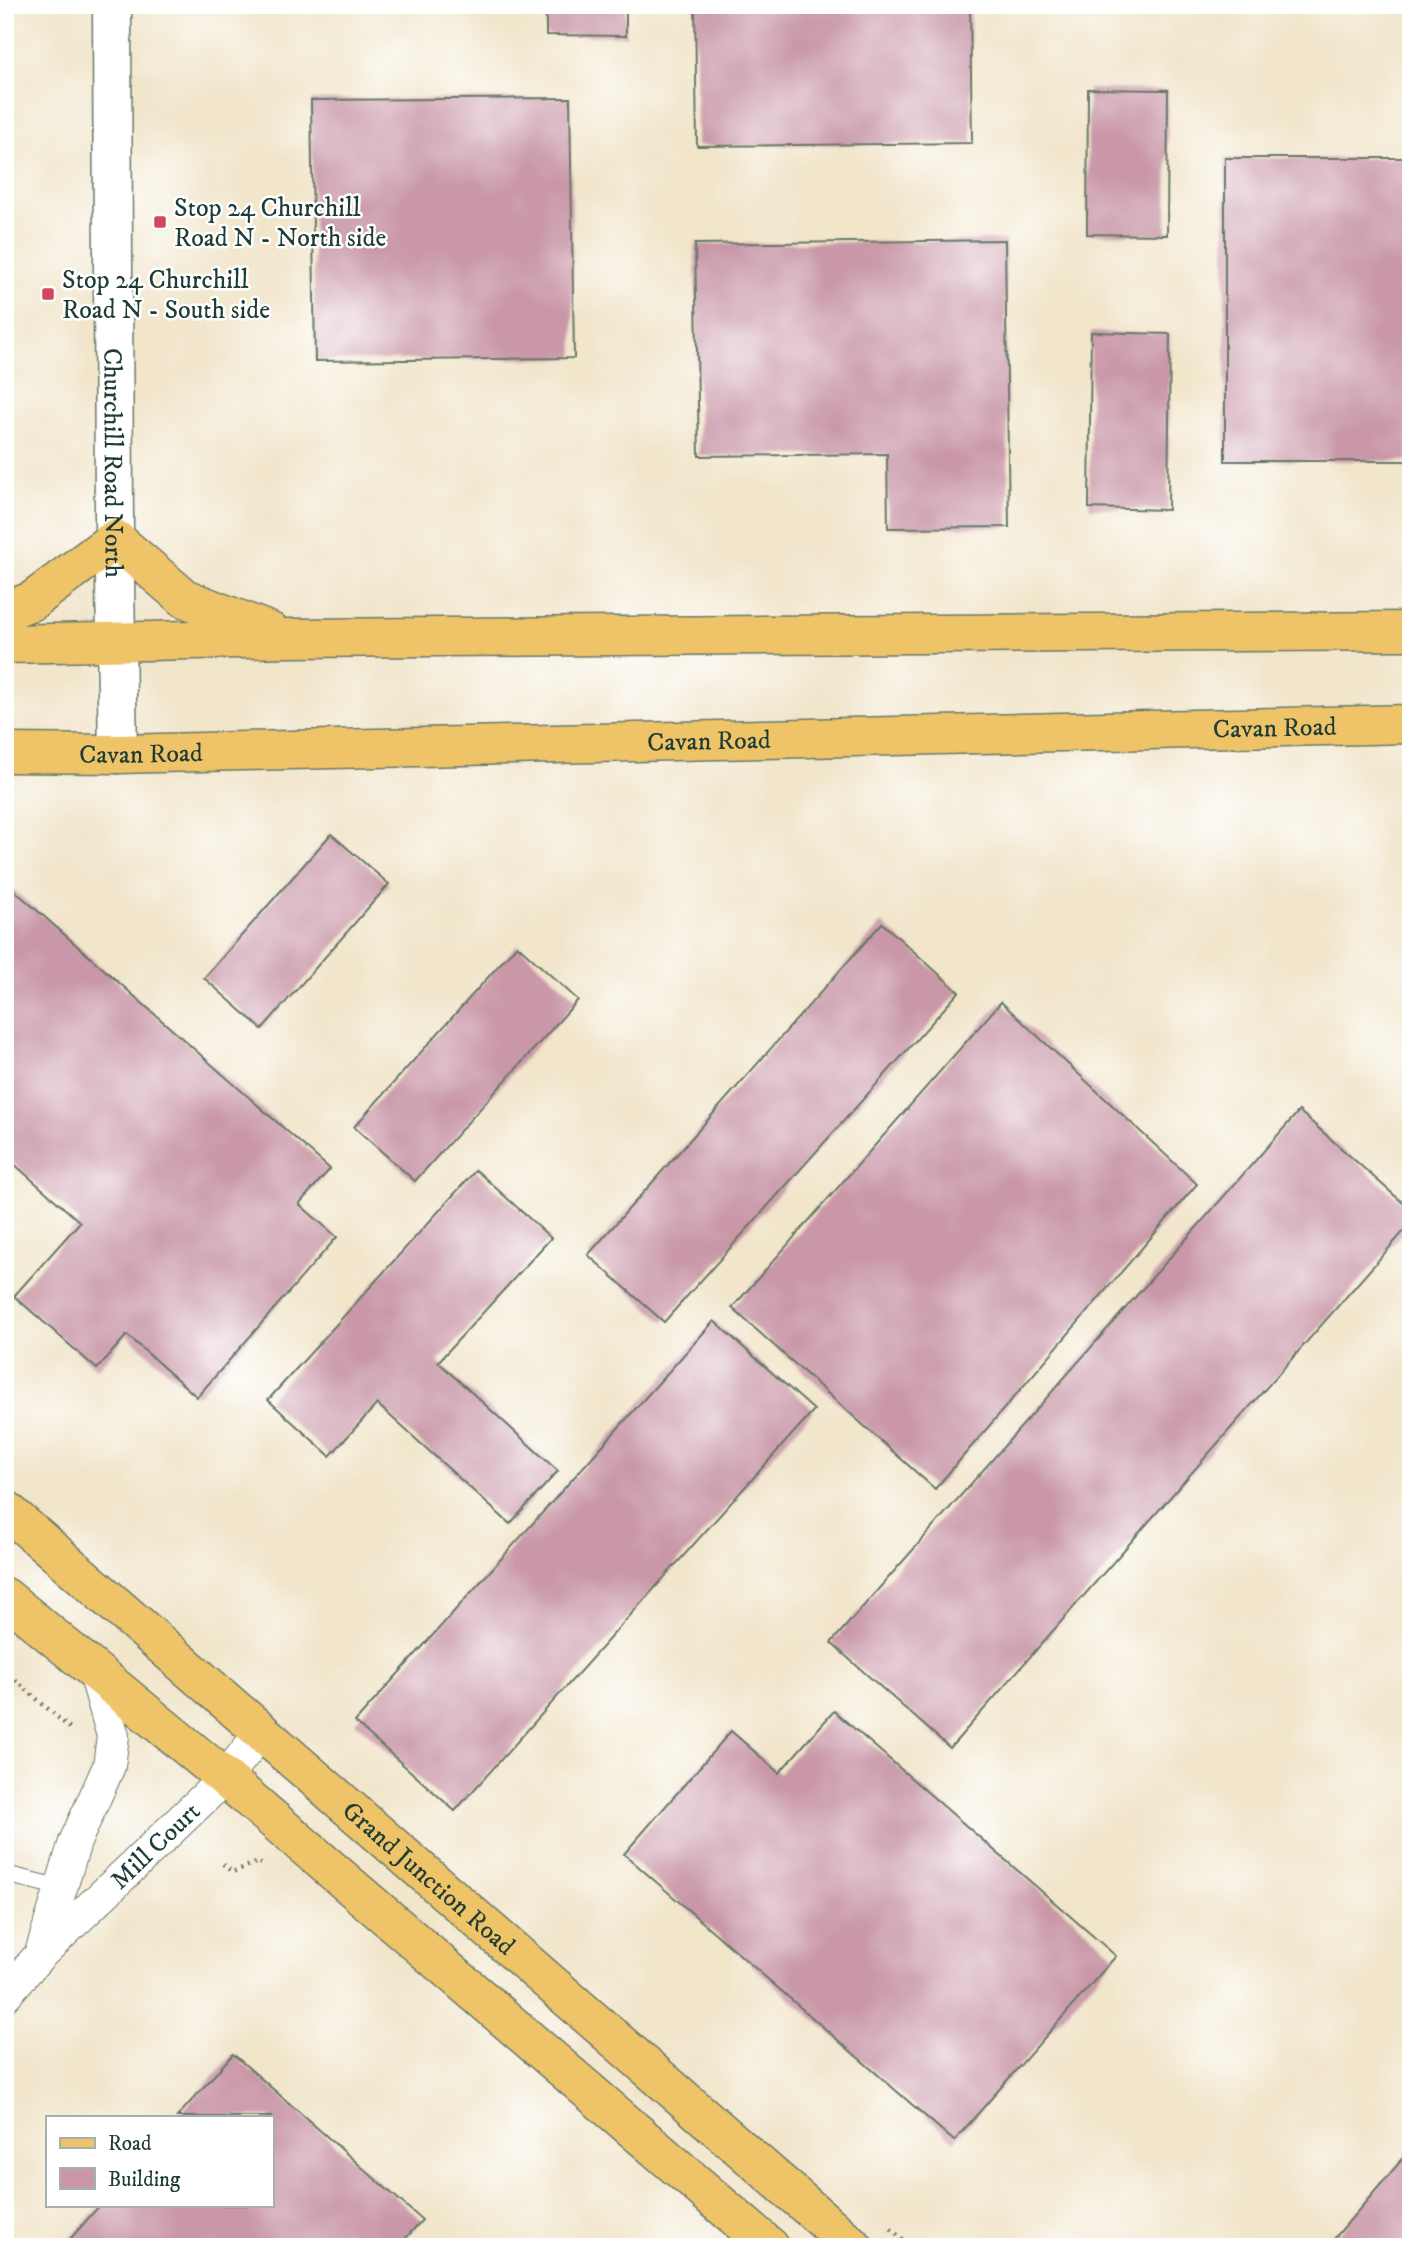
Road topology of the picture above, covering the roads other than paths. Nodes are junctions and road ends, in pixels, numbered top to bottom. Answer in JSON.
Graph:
{"nodes":[{"id":1,"x":112,"y":5,"type":"edge"},
{"id":2,"x":114,"y":538,"type":"junction"},
{"id":3,"x":5,"y":611,"type":"edge"},
{"id":4,"x":1411,"y":631,"type":"edge"},
{"id":5,"x":288,"y":638,"type":"junction"},
{"id":6,"x":116,"y":640,"type":"junction"},
{"id":7,"x":5,"y":644,"type":"edge"},
{"id":8,"x":1411,"y":724,"type":"edge"},
{"id":9,"x":5,"y":753,"type":"edge"},
{"id":10,"x":118,"y":754,"type":"junction"},
{"id":11,"x":5,"y":1509,"type":"edge"},
{"id":12,"x":5,"y":1597,"type":"edge"},
{"id":13,"x":94,"y":1669,"type":"junction"},
{"id":14,"x":263,"y":1730,"type":"junction"},
{"id":15,"x":225,"y":1778,"type":"junction"},
{"id":16,"x":5,"y":1874,"type":"edge"},
{"id":17,"x":62,"y":1888,"type":"junction"},
{"id":18,"x":40,"y":1955,"type":"junction"},
{"id":19,"x":5,"y":1995,"type":"edge"},
{"id":20,"x":770,"y":2247,"type":"edge"},
{"id":21,"x":854,"y":2247,"type":"edge"}],
"edges":[{"from":1,"to":2,"type":"street","name":"Churchill Road North"},
{"from":2,"to":3,"type":"main road"},
{"from":2,"to":5,"type":"main road"},
{"from":2,"to":6,"type":"street","name":"Churchill Road North"},
{"from":4,"to":5,"type":"main road"},
{"from":5,"to":6,"type":"main road"},
{"from":6,"to":7,"type":"main road"},
{"from":6,"to":10,"type":"street","name":"Churchill Road North"},
{"from":8,"to":10,"type":"main road","name":"Cavan Road"},
{"from":9,"to":10,"type":"main road","name":"Cavan Road"},
{"from":11,"to":14,"type":"main road","name":"Grand Junction Road"},
{"from":12,"to":13,"type":"main road"},
{"from":13,"to":15,"type":"main road"},
{"from":13,"to":17,"type":"street","name":"Mill Court"},
{"from":14,"to":15,"type":"street","name":"Mill Court"},
{"from":14,"to":21,"type":"main road","name":"Grand Junction Road"},
{"from":15,"to":18,"type":"street","name":"Mill Court"},
{"from":15,"to":20,"type":"main road"},
{"from":16,"to":17,"type":"lane"},
{"from":17,"to":18,"type":"street","name":"Mill Court"},
{"from":18,"to":19,"type":"street","name":"Mill Court"}]}
